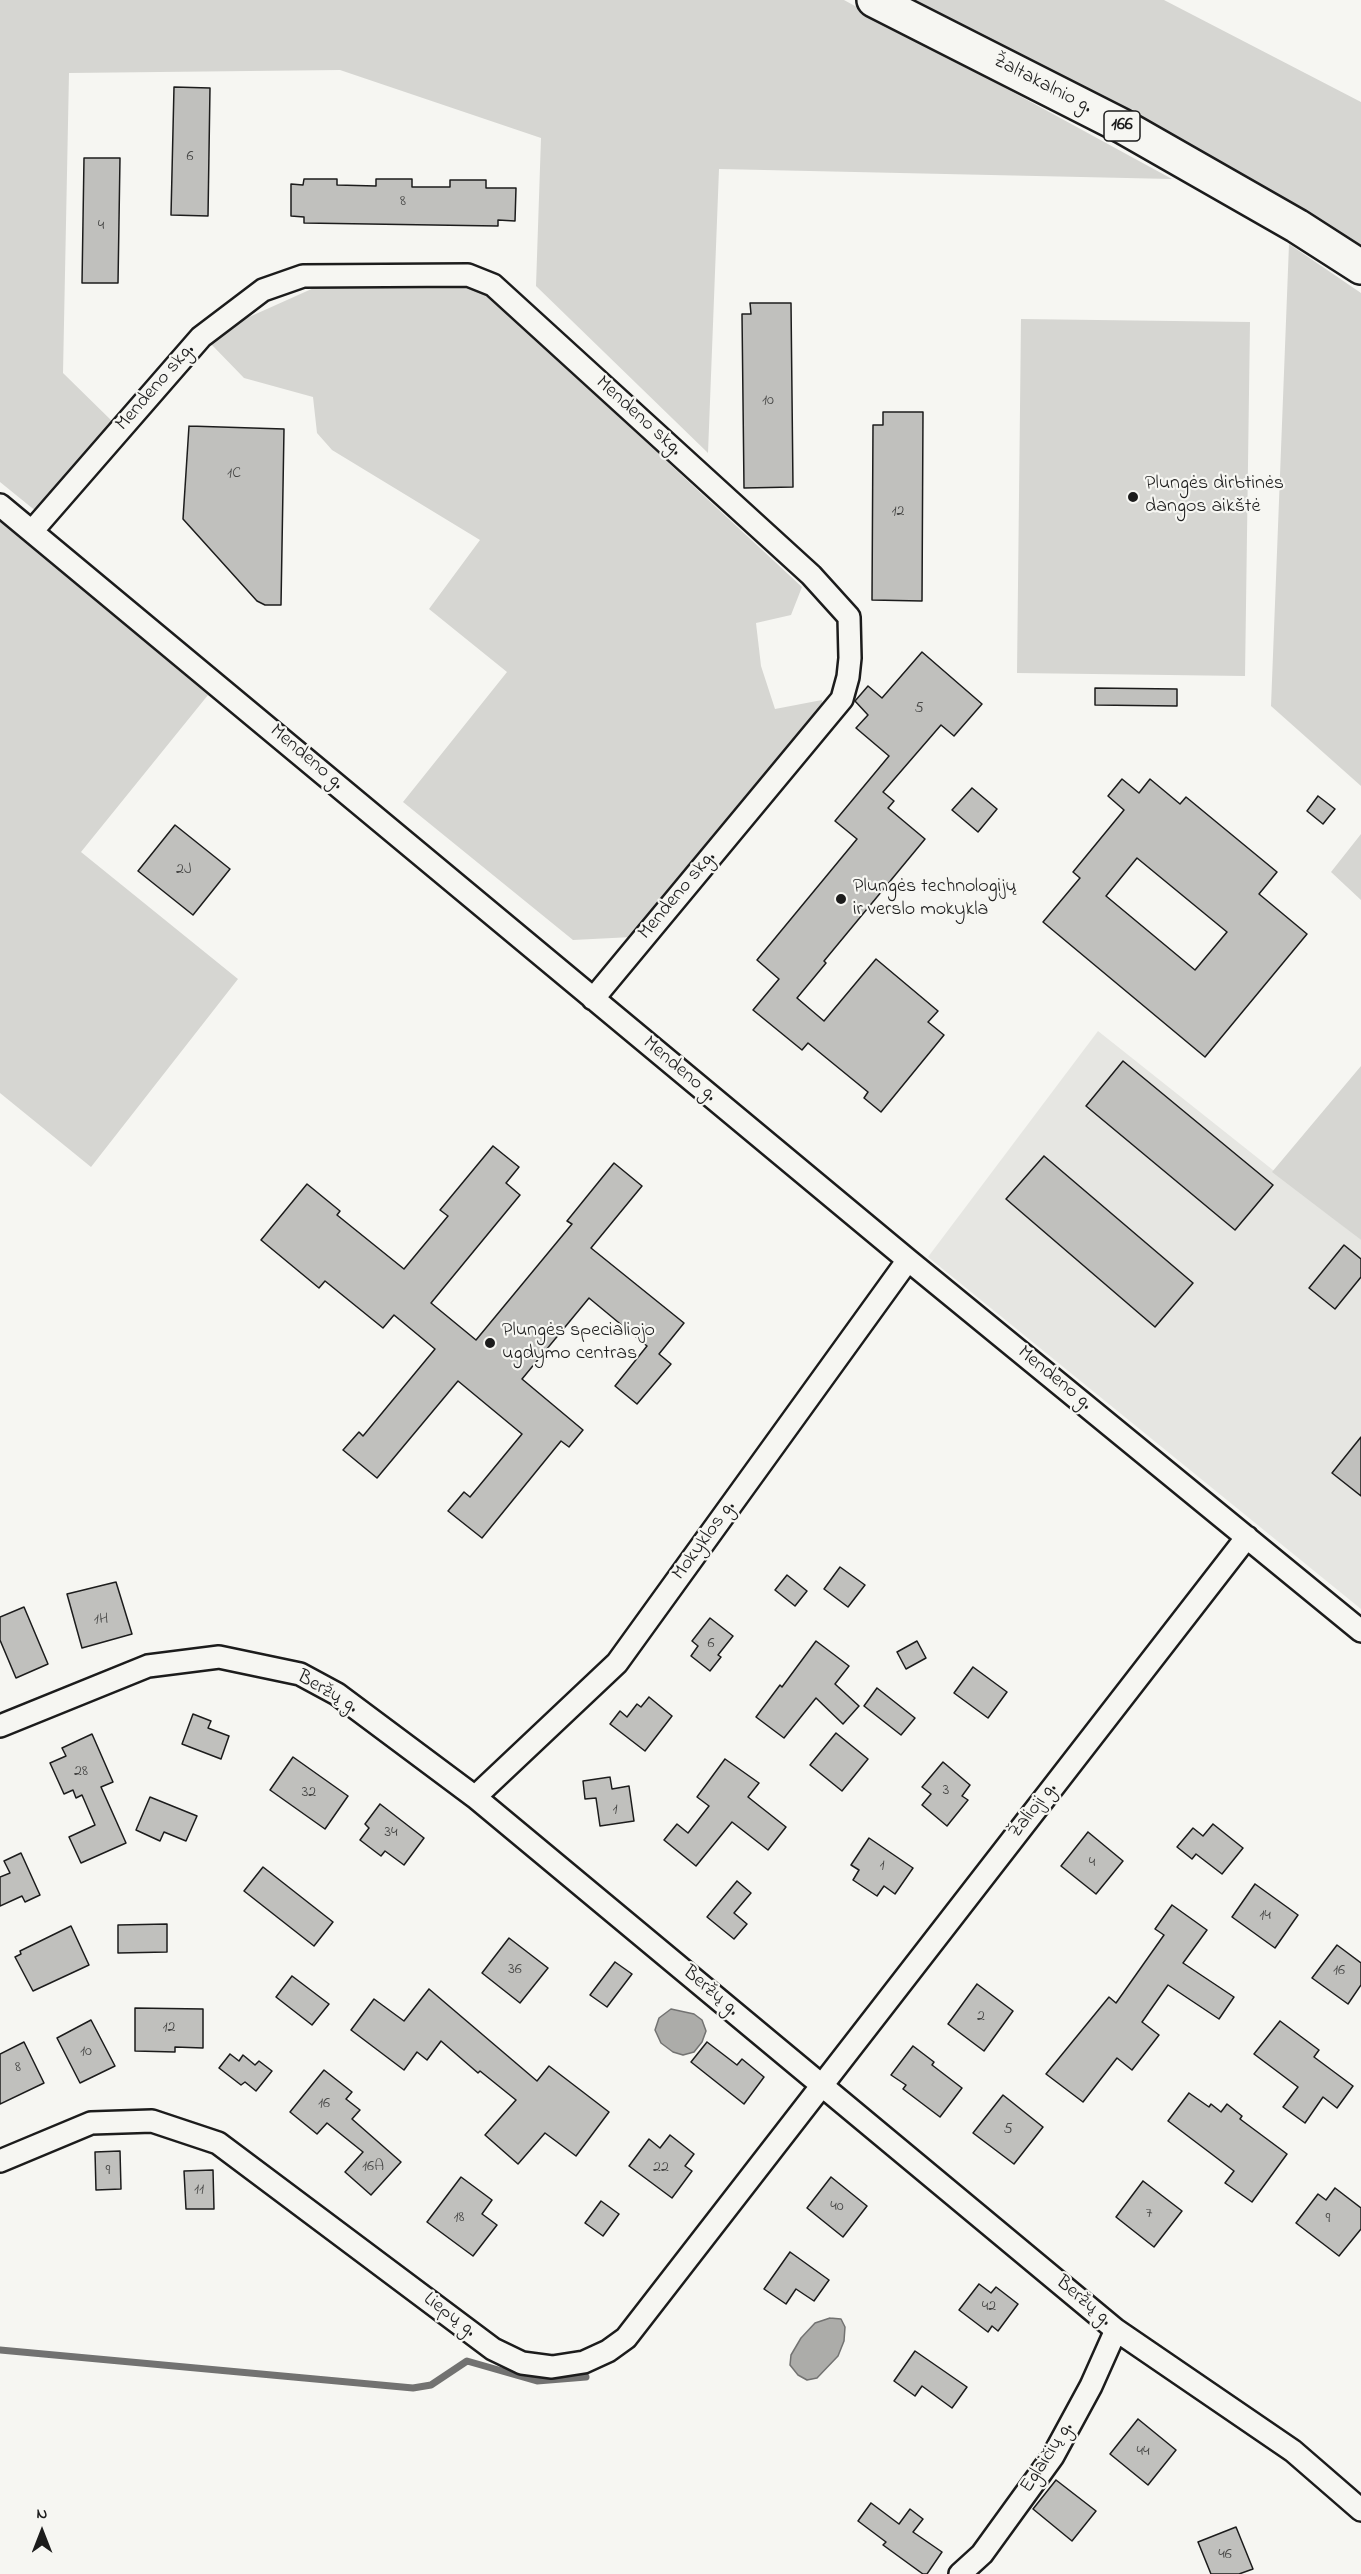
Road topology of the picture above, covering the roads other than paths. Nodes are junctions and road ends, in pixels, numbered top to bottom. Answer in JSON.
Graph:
{"nodes":[{"id":1,"x":874,"y":0,"type":"edge"},
{"id":2,"x":1361,"y":267,"type":"edge"},
{"id":3,"x":0,"y":505,"type":"edge"},
{"id":4,"x":33,"y":530,"type":"junction"},
{"id":5,"x":593,"y":999,"type":"junction"},
{"id":6,"x":908,"y":1260,"type":"junction"},
{"id":7,"x":1246,"y":1537,"type":"junction"},
{"id":8,"x":1361,"y":1631,"type":"edge"},
{"id":9,"x":0,"y":1726,"type":"edge"},
{"id":10,"x":475,"y":1797,"type":"junction"},
{"id":11,"x":822,"y":2085,"type":"junction"},
{"id":12,"x":0,"y":2161,"type":"edge"},
{"id":13,"x":1116,"y":2330,"type":"junction"},
{"id":14,"x":1361,"y":2510,"type":"edge"},
{"id":15,"x":960,"y":2574,"type":"edge"}],
"edges":[{"from":1,"to":2,"type":"main road","name":"Žaltakalnio g.","number":"166"},
{"from":3,"to":4,"type":"street","name":"Mendeno g."},
{"from":4,"to":5,"type":"street","name":"Mendeno g."},
{"from":4,"to":5,"type":"street","name":"Mendeno skg."},
{"from":5,"to":6,"type":"street","name":"Mendeno g."},
{"from":6,"to":7,"type":"street","name":"Mendeno g."},
{"from":6,"to":10,"type":"street","name":"Mokyklos g."},
{"from":7,"to":8,"type":"street","name":"Mendeno g."},
{"from":7,"to":11,"type":"street","name":"Žalioji g."},
{"from":9,"to":10,"type":"street","name":"Beržų g."},
{"from":10,"to":11,"type":"street","name":"Beržų g."},
{"from":11,"to":12,"type":"street","name":"Liepų g."},
{"from":11,"to":13,"type":"street","name":"Beržų g."},
{"from":13,"to":14,"type":"street","name":"Beržų g."},
{"from":13,"to":15,"type":"street","name":"Eglaičių g."}]}
